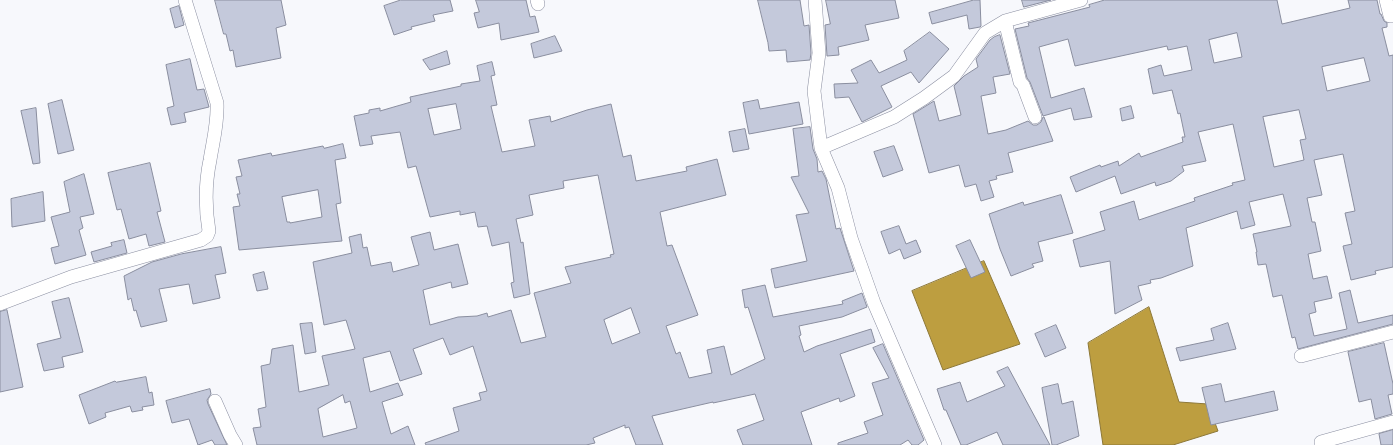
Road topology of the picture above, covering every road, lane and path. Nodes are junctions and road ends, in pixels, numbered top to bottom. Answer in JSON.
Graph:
{"nodes":[{"id":1,"x":184,"y":0,"type":"edge"},
{"id":2,"x":815,"y":0,"type":"edge"},
{"id":3,"x":1081,"y":0,"type":"edge"},
{"id":4,"x":1386,"y":0,"type":"edge"},
{"id":5,"x":1392,"y":20,"type":"edge"},
{"id":6,"x":1005,"y":21,"type":"junction"},
{"id":7,"x":1035,"y":117,"type":"dead end"},
{"id":8,"x":821,"y":148,"type":"junction"},
{"id":9,"x":0,"y":304,"type":"edge"},
{"id":10,"x":1393,"y":332,"type":"edge"},
{"id":11,"x":1301,"y":356,"type":"dead end"},
{"id":12,"x":215,"y":401,"type":"dead end"},
{"id":13,"x":1393,"y":422,"type":"edge"},
{"id":14,"x":1321,"y":442,"type":"dead end"},
{"id":15,"x":236,"y":445,"type":"edge"},
{"id":16,"x":935,"y":445,"type":"edge"}],
"edges":[{"from":1,"to":9,"type":"street"},
{"from":2,"to":8,"type":"street"},
{"from":3,"to":6,"type":"street"},
{"from":4,"to":5,"type":"street"},
{"from":6,"to":7,"type":"street"},
{"from":6,"to":8,"type":"street"},
{"from":8,"to":16,"type":"street"},
{"from":10,"to":11,"type":"street"},
{"from":12,"to":15,"type":"street"},
{"from":13,"to":14,"type":"street"}]}
